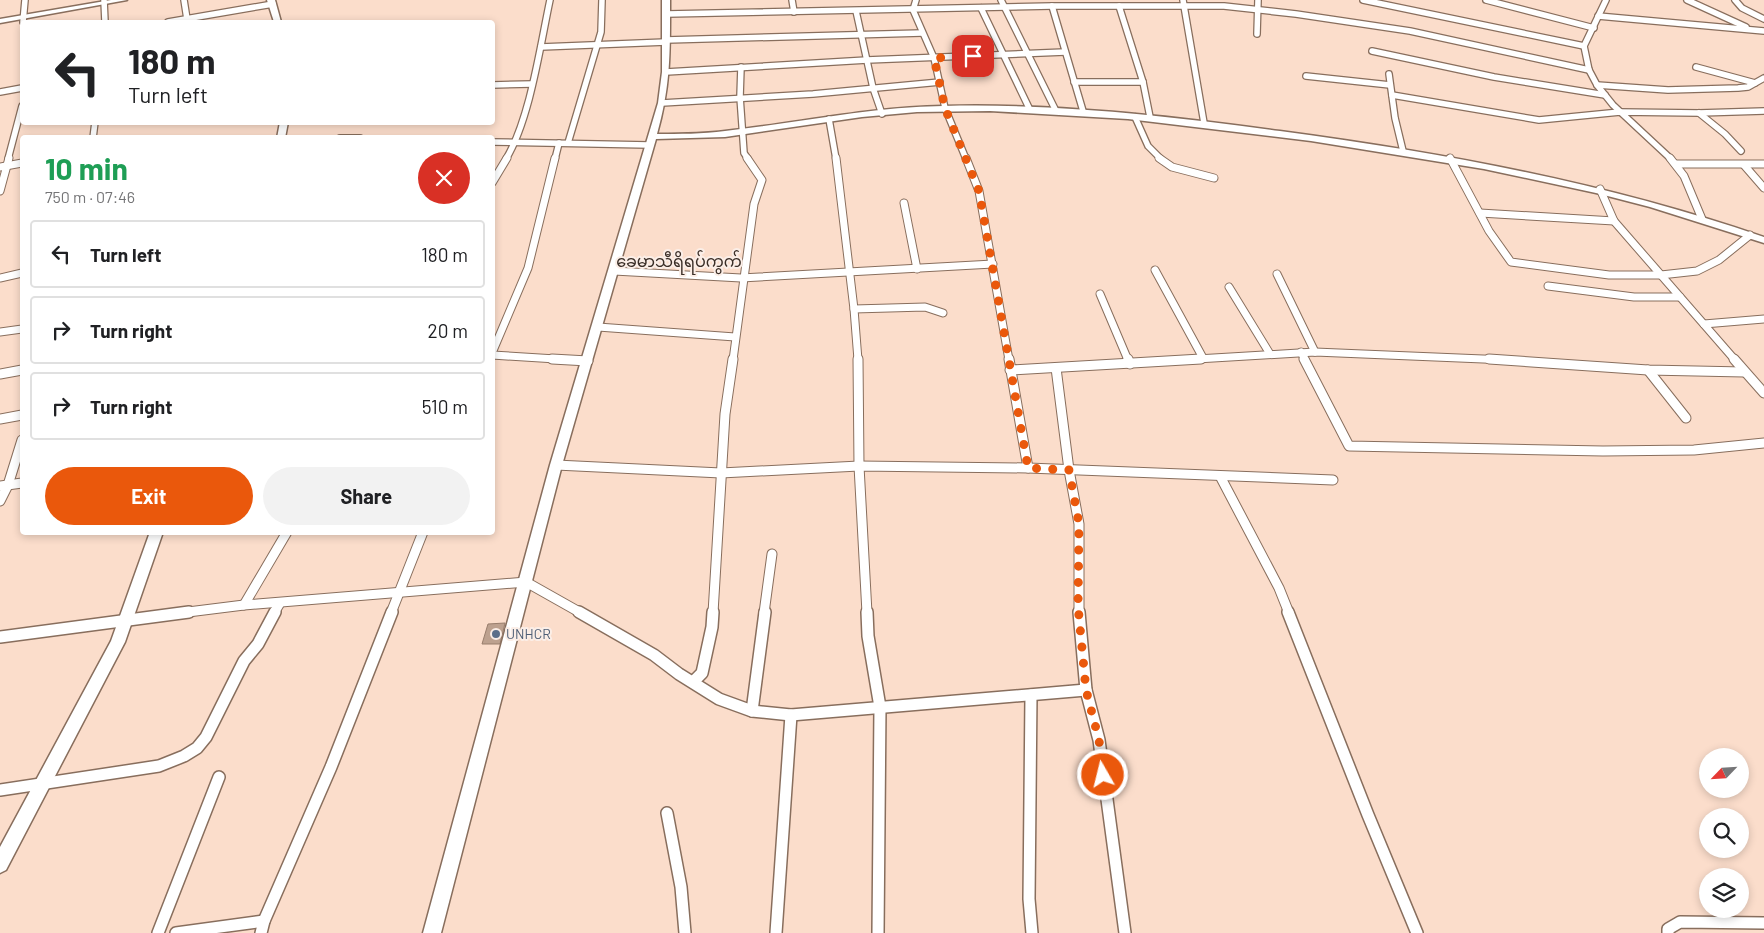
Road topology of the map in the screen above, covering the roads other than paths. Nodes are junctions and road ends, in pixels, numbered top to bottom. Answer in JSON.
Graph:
{"nodes":[{"id":1,"x":25,"y":0,"type":"edge"},
{"id":2,"x":123,"y":0,"type":"edge"},
{"id":3,"x":184,"y":0,"type":"edge"},
{"id":4,"x":550,"y":0,"type":"edge"},
{"id":5,"x":602,"y":0,"type":"edge"},
{"id":6,"x":666,"y":0,"type":"edge"},
{"id":7,"x":792,"y":0,"type":"edge"},
{"id":8,"x":916,"y":0,"type":"edge"},
{"id":9,"x":1002,"y":0,"type":"edge"},
{"id":10,"x":1258,"y":0,"type":"edge"},
{"id":11,"x":1363,"y":0,"type":"edge"},
{"id":12,"x":1371,"y":0,"type":"edge"},
{"id":13,"x":1486,"y":0,"type":"edge"},
{"id":14,"x":1687,"y":0,"type":"edge"},
{"id":15,"x":1735,"y":0,"type":"edge"},
{"id":16,"x":1603,"y":1,"type":"edge"},
{"id":17,"x":104,"y":2,"type":"edge"},
{"id":18,"x":272,"y":2,"type":"edge"},
{"id":19,"x":1183,"y":2,"type":"edge"},
{"id":20,"x":1144,"y":3,"type":"edge"},
{"id":21,"x":1052,"y":6,"type":"junction"},
{"id":22,"x":1119,"y":6,"type":"junction"},
{"id":23,"x":1003,"y":7,"type":"junction"},
{"id":24,"x":981,"y":8,"type":"junction"},
{"id":25,"x":913,"y":10,"type":"junction"},
{"id":26,"x":1259,"y":10,"type":"junction"},
{"id":27,"x":856,"y":11,"type":"junction"},
{"id":28,"x":794,"y":12,"type":"junction"},
{"id":29,"x":667,"y":14,"type":"junction"},
{"id":30,"x":1598,"y":16,"type":"junction"},
{"id":31,"x":187,"y":19,"type":"junction"},
{"id":32,"x":1764,"y":19,"type":"edge"},
{"id":33,"x":20,"y":20,"type":"edge"},
{"id":34,"x":23,"y":20,"type":"edge"},
{"id":35,"x":105,"y":20,"type":"edge"},
{"id":36,"x":181,"y":20,"type":"edge"},
{"id":37,"x":277,"y":20,"type":"edge"},
{"id":38,"x":0,"y":21,"type":"edge"},
{"id":39,"x":1594,"y":28,"type":"junction"},
{"id":40,"x":1752,"y":30,"type":"junction"},
{"id":41,"x":1764,"y":31,"type":"edge"},
{"id":42,"x":922,"y":33,"type":"junction"},
{"id":43,"x":1257,"y":34,"type":"dead end"},
{"id":44,"x":862,"y":36,"type":"junction"},
{"id":45,"x":666,"y":41,"type":"junction"},
{"id":46,"x":598,"y":44,"type":"junction"},
{"id":47,"x":1584,"y":46,"type":"junction"},
{"id":48,"x":541,"y":47,"type":"junction"},
{"id":49,"x":1372,"y":51,"type":"dead end"},
{"id":50,"x":1065,"y":52,"type":"junction"},
{"id":51,"x":1027,"y":54,"type":"junction"},
{"id":52,"x":1005,"y":55,"type":"junction"},
{"id":53,"x":934,"y":58,"type":"junction"},
{"id":54,"x":867,"y":60,"type":"junction"},
{"id":55,"x":741,"y":67,"type":"junction"},
{"id":56,"x":1696,"y":67,"type":"dead end"},
{"id":57,"x":1588,"y":70,"type":"junction"},
{"id":58,"x":666,"y":72,"type":"junction"},
{"id":59,"x":1389,"y":74,"type":"dead end"},
{"id":60,"x":1306,"y":76,"type":"dead end"},
{"id":61,"x":1764,"y":78,"type":"edge"},
{"id":62,"x":940,"y":82,"type":"junction"},
{"id":63,"x":1074,"y":82,"type":"junction"},
{"id":64,"x":1143,"y":82,"type":"junction"},
{"id":65,"x":1756,"y":83,"type":"junction"},
{"id":66,"x":495,"y":84,"type":"edge"},
{"id":67,"x":532,"y":84,"type":"junction"},
{"id":68,"x":1390,"y":85,"type":"junction"},
{"id":69,"x":1597,"y":85,"type":"junction"},
{"id":70,"x":20,"y":88,"type":"edge"},
{"id":71,"x":873,"y":88,"type":"junction"},
{"id":72,"x":0,"y":92,"type":"edge"},
{"id":73,"x":1392,"y":95,"type":"junction"},
{"id":74,"x":1605,"y":95,"type":"junction"},
{"id":75,"x":740,"y":97,"type":"junction"},
{"id":76,"x":662,"y":103,"type":"junction"},
{"id":77,"x":945,"y":108,"type":"junction"},
{"id":78,"x":1030,"y":110,"type":"junction"},
{"id":79,"x":1056,"y":111,"type":"junction"},
{"id":80,"x":1083,"y":111,"type":"junction"},
{"id":81,"x":1764,"y":111,"type":"edge"},
{"id":82,"x":1620,"y":112,"type":"junction"},
{"id":83,"x":1698,"y":113,"type":"junction"},
{"id":84,"x":882,"y":114,"type":"junction"},
{"id":85,"x":20,"y":115,"type":"edge"},
{"id":86,"x":1134,"y":116,"type":"junction"},
{"id":87,"x":1150,"y":117,"type":"junction"},
{"id":88,"x":830,"y":119,"type":"junction"},
{"id":89,"x":1204,"y":124,"type":"junction"},
{"id":90,"x":741,"y":132,"type":"junction"},
{"id":91,"x":650,"y":141,"type":"junction"},
{"id":92,"x":495,"y":142,"type":"edge"},
{"id":93,"x":516,"y":143,"type":"junction"},
{"id":94,"x":558,"y":143,"type":"junction"},
{"id":95,"x":568,"y":143,"type":"junction"},
{"id":96,"x":1404,"y":151,"type":"junction"},
{"id":97,"x":1741,"y":151,"type":"dead end"},
{"id":98,"x":1450,"y":158,"type":"junction"},
{"id":99,"x":20,"y":163,"type":"edge"},
{"id":100,"x":1676,"y":164,"type":"junction"},
{"id":101,"x":1764,"y":164,"type":"edge"},
{"id":102,"x":1744,"y":165,"type":"junction"},
{"id":103,"x":8,"y":166,"type":"junction"},
{"id":104,"x":0,"y":167,"type":"edge"},
{"id":105,"x":495,"y":178,"type":"edge"},
{"id":106,"x":1214,"y":178,"type":"dead end"},
{"id":107,"x":1764,"y":188,"type":"edge"},
{"id":108,"x":1600,"y":189,"type":"junction"},
{"id":109,"x":0,"y":191,"type":"edge"},
{"id":110,"x":904,"y":202,"type":"dead end"},
{"id":111,"x":1480,"y":213,"type":"junction"},
{"id":112,"x":1702,"y":219,"type":"junction"},
{"id":113,"x":1614,"y":220,"type":"junction"},
{"id":114,"x":1750,"y":235,"type":"junction"},
{"id":115,"x":1764,"y":240,"type":"edge"},
{"id":116,"x":993,"y":264,"type":"junction"},
{"id":117,"x":917,"y":268,"type":"junction"},
{"id":118,"x":1155,"y":270,"type":"dead end"},
{"id":119,"x":614,"y":271,"type":"junction"},
{"id":120,"x":849,"y":272,"type":"junction"},
{"id":121,"x":20,"y":273,"type":"edge"},
{"id":122,"x":1277,"y":274,"type":"dead end"},
{"id":123,"x":1661,"y":274,"type":"junction"},
{"id":124,"x":0,"y":278,"type":"edge"},
{"id":125,"x":745,"y":278,"type":"junction"},
{"id":126,"x":1548,"y":286,"type":"dead end"},
{"id":127,"x":1229,"y":287,"type":"dead end"},
{"id":128,"x":1100,"y":294,"type":"dead end"},
{"id":129,"x":1680,"y":297,"type":"junction"},
{"id":130,"x":854,"y":309,"type":"junction"},
{"id":131,"x":943,"y":313,"type":"dead end"},
{"id":132,"x":1764,"y":319,"type":"edge"},
{"id":133,"x":1704,"y":324,"type":"junction"},
{"id":134,"x":598,"y":327,"type":"junction"},
{"id":135,"x":20,"y":329,"type":"edge"},
{"id":136,"x":0,"y":332,"type":"edge"},
{"id":137,"x":735,"y":337,"type":"junction"},
{"id":138,"x":495,"y":347,"type":"edge"},
{"id":139,"x":1301,"y":352,"type":"junction"},
{"id":140,"x":1315,"y":352,"type":"junction"},
{"id":141,"x":495,"y":354,"type":"edge"},
{"id":142,"x":1270,"y":354,"type":"junction"},
{"id":143,"x":1203,"y":358,"type":"junction"},
{"id":144,"x":588,"y":361,"type":"junction"},
{"id":145,"x":1130,"y":364,"type":"junction"},
{"id":146,"x":1056,"y":368,"type":"junction"},
{"id":147,"x":20,"y":370,"type":"edge"},
{"id":148,"x":1010,"y":370,"type":"junction"},
{"id":149,"x":1648,"y":370,"type":"junction"},
{"id":150,"x":1744,"y":372,"type":"junction"},
{"id":151,"x":0,"y":374,"type":"edge"},
{"id":152,"x":1764,"y":393,"type":"edge"},
{"id":153,"x":20,"y":415,"type":"edge"},
{"id":154,"x":1686,"y":418,"type":"dead end"},
{"id":155,"x":0,"y":419,"type":"edge"},
{"id":156,"x":1764,"y":443,"type":"edge"},
{"id":157,"x":20,"y":445,"type":"edge"},
{"id":158,"x":556,"y":465,"type":"junction"},
{"id":159,"x":858,"y":466,"type":"junction"},
{"id":160,"x":1028,"y":468,"type":"junction"},
{"id":161,"x":1069,"y":470,"type":"junction"},
{"id":162,"x":721,"y":473,"type":"junction"},
{"id":163,"x":1220,"y":476,"type":"junction"},
{"id":164,"x":1332,"y":480,"type":"dead end"},
{"id":165,"x":20,"y":482,"type":"edge"},
{"id":166,"x":4,"y":486,"type":"edge"},
{"id":167,"x":0,"y":501,"type":"edge"},
{"id":168,"x":156,"y":535,"type":"edge"},
{"id":169,"x":285,"y":535,"type":"edge"},
{"id":170,"x":422,"y":535,"type":"edge"},
{"id":171,"x":772,"y":554,"type":"dead end"},
{"id":172,"x":526,"y":582,"type":"junction"},
{"id":173,"x":401,"y":590,"type":"junction"},
{"id":174,"x":280,"y":603,"type":"junction"},
{"id":175,"x":244,"y":605,"type":"junction"},
{"id":176,"x":126,"y":620,"type":"junction"},
{"id":177,"x":1,"y":638,"type":"edge"},
{"id":178,"x":693,"y":682,"type":"junction"},
{"id":179,"x":1086,"y":690,"type":"junction"},
{"id":180,"x":1031,"y":694,"type":"junction"},
{"id":181,"x":880,"y":707,"type":"junction"},
{"id":182,"x":752,"y":711,"type":"junction"},
{"id":183,"x":791,"y":715,"type":"junction"},
{"id":184,"x":220,"y":776,"type":"dead end"},
{"id":185,"x":44,"y":784,"type":"junction"},
{"id":186,"x":0,"y":790,"type":"edge"},
{"id":187,"x":667,"y":813,"type":"dead end"},
{"id":188,"x":0,"y":864,"type":"edge"},
{"id":189,"x":1764,"y":923,"type":"edge"},
{"id":190,"x":263,"y":927,"type":"edge"},
{"id":191,"x":158,"y":933,"type":"edge"},
{"id":192,"x":176,"y":933,"type":"edge"},
{"id":193,"x":432,"y":933,"type":"edge"},
{"id":194,"x":685,"y":933,"type":"edge"},
{"id":195,"x":776,"y":933,"type":"edge"},
{"id":196,"x":878,"y":933,"type":"edge"},
{"id":197,"x":1032,"y":933,"type":"edge"},
{"id":198,"x":1125,"y":933,"type":"edge"},
{"id":199,"x":1417,"y":933,"type":"edge"},
{"id":200,"x":1668,"y":933,"type":"edge"}],
"edges":[{"from":1,"to":34,"type":"street"},
{"from":2,"to":17,"type":"street"},
{"from":3,"to":31,"type":"street"},
{"from":4,"to":48,"type":"street"},
{"from":5,"to":46,"type":"street"},
{"from":6,"to":29,"type":"street"},
{"from":7,"to":28,"type":"street"},
{"from":8,"to":25,"type":"street"},
{"from":9,"to":23,"type":"street"},
{"from":10,"to":26,"type":"street"},
{"from":11,"to":12,"type":"street"},
{"from":12,"to":47,"type":"street"},
{"from":13,"to":39,"type":"street"},
{"from":14,"to":40,"type":"street"},
{"from":15,"to":32,"type":"street"},
{"from":16,"to":30,"type":"street"},
{"from":17,"to":34,"type":"street"},
{"from":17,"to":35,"type":"street"},
{"from":18,"to":31,"type":"street"},
{"from":18,"to":37,"type":"street"},
{"from":19,"to":20,"type":"street"},
{"from":19,"to":26,"type":"street"},
{"from":19,"to":89,"type":"street"},
{"from":20,"to":22,"type":"street"},
{"from":21,"to":22,"type":"street"},
{"from":21,"to":23,"type":"street"},
{"from":21,"to":50,"type":"street"},
{"from":22,"to":64,"type":"street"},
{"from":23,"to":24,"type":"street"},
{"from":23,"to":51,"type":"street"},
{"from":24,"to":25,"type":"street"},
{"from":24,"to":52,"type":"street"},
{"from":25,"to":27,"type":"street"},
{"from":25,"to":42,"type":"street"},
{"from":26,"to":43,"type":"street"},
{"from":26,"to":57,"type":"street"},
{"from":27,"to":28,"type":"street"},
{"from":27,"to":44,"type":"street"},
{"from":28,"to":29,"type":"street"},
{"from":29,"to":45,"type":"street"},
{"from":30,"to":39,"type":"street"},
{"from":30,"to":40,"type":"street"},
{"from":31,"to":36,"type":"street"},
{"from":33,"to":38,"type":"street"},
{"from":39,"to":47,"type":"street"},
{"from":40,"to":41,"type":"street"},
{"from":42,"to":44,"type":"street"},
{"from":42,"to":53,"type":"street"},
{"from":44,"to":45,"type":"street"},
{"from":44,"to":54,"type":"street"},
{"from":45,"to":46,"type":"street"},
{"from":45,"to":58,"type":"street"},
{"from":46,"to":48,"type":"street"},
{"from":46,"to":95,"type":"street"},
{"from":47,"to":57,"type":"street"},
{"from":48,"to":67,"type":"street"},
{"from":49,"to":74,"type":"street"},
{"from":50,"to":51,"type":"street"},
{"from":50,"to":63,"type":"street"},
{"from":51,"to":52,"type":"street"},
{"from":51,"to":79,"type":"street"},
{"from":52,"to":53,"type":"street"},
{"from":52,"to":78,"type":"street"},
{"from":53,"to":54,"type":"street"},
{"from":53,"to":62,"type":"street"},
{"from":54,"to":55,"type":"street"},
{"from":54,"to":71,"type":"street"},
{"from":55,"to":58,"type":"street"},
{"from":55,"to":75,"type":"street"},
{"from":56,"to":65,"type":"street"},
{"from":57,"to":69,"type":"street"},
{"from":58,"to":76,"type":"street"},
{"from":59,"to":68,"type":"street"},
{"from":60,"to":68,"type":"street"},
{"from":61,"to":65,"type":"street"},
{"from":62,"to":71,"type":"street"},
{"from":62,"to":77,"type":"street"},
{"from":63,"to":64,"type":"street"},
{"from":63,"to":80,"type":"street"},
{"from":64,"to":87,"type":"street"},
{"from":65,"to":69,"type":"street"},
{"from":66,"to":67,"type":"street"},
{"from":67,"to":93,"type":"street"},
{"from":68,"to":73,"type":"street"},
{"from":69,"to":74,"type":"street"},
{"from":70,"to":72,"type":"street"},
{"from":71,"to":75,"type":"street"},
{"from":71,"to":84,"type":"street"},
{"from":73,"to":82,"type":"street"},
{"from":73,"to":96,"type":"street"},
{"from":74,"to":82,"type":"street"},
{"from":75,"to":76,"type":"street"},
{"from":75,"to":90,"type":"street"},
{"from":76,"to":91,"type":"street"},
{"from":77,"to":78,"type":"street"},
{"from":77,"to":84,"type":"street"},
{"from":77,"to":116,"type":"street"},
{"from":78,"to":79,"type":"street"},
{"from":79,"to":80,"type":"street"},
{"from":80,"to":86,"type":"street"},
{"from":81,"to":83,"type":"street"},
{"from":82,"to":83,"type":"street"},
{"from":82,"to":100,"type":"street"},
{"from":83,"to":97,"type":"street"},
{"from":84,"to":88,"type":"street"},
{"from":85,"to":103,"type":"street"},
{"from":86,"to":87,"type":"street"},
{"from":86,"to":106,"type":"street"},
{"from":87,"to":89,"type":"street"},
{"from":88,"to":90,"type":"street"},
{"from":88,"to":120,"type":"street"},
{"from":89,"to":96,"type":"street"},
{"from":90,"to":91,"type":"street"},
{"from":90,"to":125,"type":"street"},
{"from":91,"to":95,"type":"street"},
{"from":91,"to":119,"type":"street"},
{"from":92,"to":93,"type":"street"},
{"from":93,"to":94,"type":"street"},
{"from":93,"to":105,"type":"street"},
{"from":94,"to":95,"type":"street"},
{"from":94,"to":138,"type":"street"},
{"from":96,"to":98,"type":"street"},
{"from":98,"to":108,"type":"street"},
{"from":98,"to":111,"type":"street"},
{"from":99,"to":103,"type":"street"},
{"from":100,"to":102,"type":"street"},
{"from":100,"to":112,"type":"street"},
{"from":101,"to":102,"type":"street"},
{"from":102,"to":107,"type":"street"},
{"from":103,"to":104,"type":"street"},
{"from":103,"to":109,"type":"street"},
{"from":108,"to":112,"type":"street"},
{"from":108,"to":113,"type":"street"},
{"from":110,"to":117,"type":"street"},
{"from":111,"to":113,"type":"street"},
{"from":111,"to":123,"type":"street"},
{"from":112,"to":114,"type":"street"},
{"from":113,"to":123,"type":"street"},
{"from":114,"to":115,"type":"street"},
{"from":114,"to":123,"type":"street"},
{"from":116,"to":117,"type":"street"},
{"from":116,"to":148,"type":"street"},
{"from":117,"to":120,"type":"street"},
{"from":118,"to":143,"type":"street"},
{"from":119,"to":125,"type":"street"},
{"from":119,"to":134,"type":"street"},
{"from":120,"to":125,"type":"street"},
{"from":120,"to":130,"type":"street"},
{"from":121,"to":124,"type":"street"},
{"from":122,"to":140,"type":"street"},
{"from":123,"to":129,"type":"street"},
{"from":125,"to":137,"type":"street"},
{"from":126,"to":129,"type":"street"},
{"from":127,"to":142,"type":"street"},
{"from":128,"to":145,"type":"street"},
{"from":129,"to":133,"type":"street"},
{"from":130,"to":131,"type":"street"},
{"from":130,"to":159,"type":"street"},
{"from":132,"to":133,"type":"street"},
{"from":133,"to":150,"type":"street"},
{"from":134,"to":137,"type":"street"},
{"from":134,"to":144,"type":"street"},
{"from":135,"to":136,"type":"street"},
{"from":137,"to":162,"type":"street"},
{"from":139,"to":140,"type":"street"},
{"from":139,"to":142,"type":"street"},
{"from":139,"to":156,"type":"street"},
{"from":140,"to":149,"type":"street"},
{"from":141,"to":144,"type":"street"},
{"from":142,"to":143,"type":"street"},
{"from":143,"to":145,"type":"street"},
{"from":144,"to":158,"type":"street"},
{"from":145,"to":146,"type":"street"},
{"from":146,"to":148,"type":"street"},
{"from":146,"to":161,"type":"street"},
{"from":147,"to":151,"type":"street"},
{"from":148,"to":160,"type":"street"},
{"from":149,"to":150,"type":"street"},
{"from":149,"to":154,"type":"street"},
{"from":150,"to":152,"type":"street"},
{"from":153,"to":155,"type":"street"},
{"from":157,"to":166,"type":"street"},
{"from":158,"to":162,"type":"street"},
{"from":158,"to":172,"type":"street"},
{"from":159,"to":160,"type":"street"},
{"from":159,"to":162,"type":"street"},
{"from":159,"to":181,"type":"street"},
{"from":160,"to":161,"type":"street"},
{"from":161,"to":163,"type":"street"},
{"from":161,"to":179,"type":"street"},
{"from":162,"to":178,"type":"street"},
{"from":163,"to":164,"type":"street"},
{"from":163,"to":199,"type":"street"},
{"from":165,"to":166,"type":"street"},
{"from":166,"to":167,"type":"street"},
{"from":168,"to":176,"type":"street"},
{"from":169,"to":175,"type":"street"},
{"from":170,"to":173,"type":"street"},
{"from":171,"to":182,"type":"street"},
{"from":172,"to":173,"type":"street"},
{"from":172,"to":178,"type":"street"},
{"from":172,"to":193,"type":"street"},
{"from":173,"to":174,"type":"street"},
{"from":173,"to":190,"type":"street"},
{"from":174,"to":175,"type":"street"},
{"from":174,"to":185,"type":"street"},
{"from":175,"to":176,"type":"street"},
{"from":176,"to":177,"type":"street"},
{"from":176,"to":185,"type":"street"},
{"from":178,"to":182,"type":"street"},
{"from":179,"to":180,"type":"street"},
{"from":179,"to":198,"type":"street"},
{"from":180,"to":181,"type":"street"},
{"from":180,"to":197,"type":"street"},
{"from":181,"to":183,"type":"street"},
{"from":181,"to":196,"type":"street"},
{"from":182,"to":183,"type":"street"},
{"from":183,"to":195,"type":"street"},
{"from":184,"to":191,"type":"street"},
{"from":185,"to":186,"type":"street"},
{"from":185,"to":188,"type":"street"},
{"from":187,"to":194,"type":"street"},
{"from":189,"to":200,"type":"street"},
{"from":190,"to":192,"type":"street"}]}
